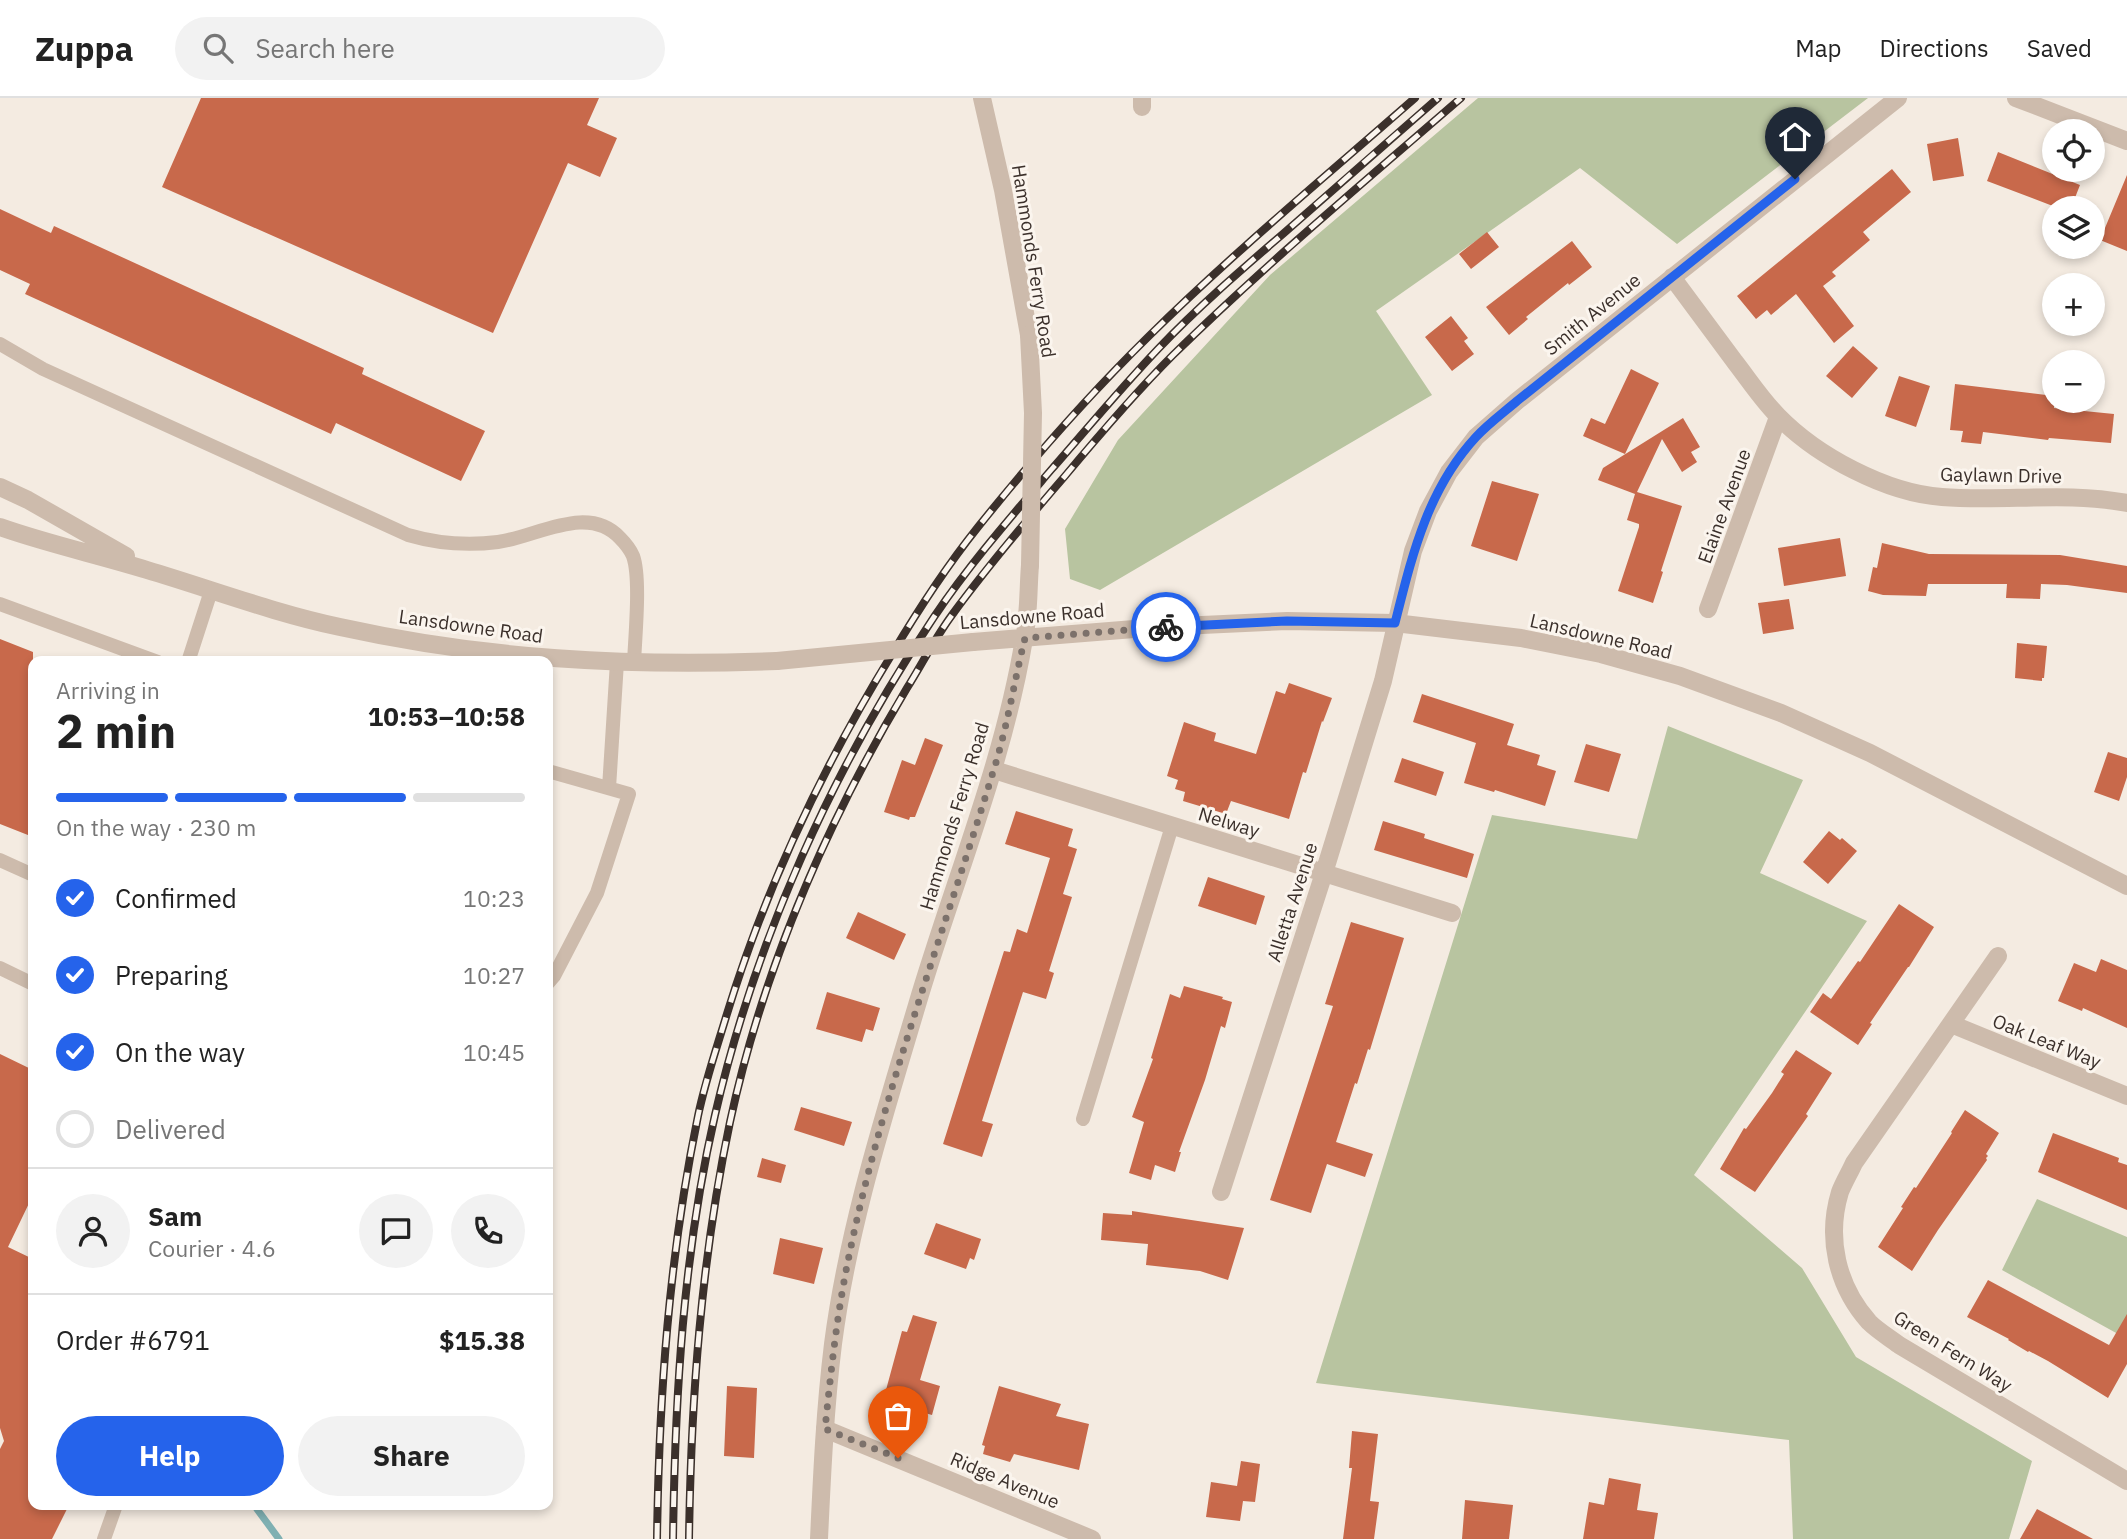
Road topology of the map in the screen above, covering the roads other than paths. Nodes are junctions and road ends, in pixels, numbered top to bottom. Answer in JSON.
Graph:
{"nodes":[{"id":1,"x":982,"y":98,"type":"edge"},
{"id":2,"x":1898,"y":98,"type":"edge"},
{"id":3,"x":2015,"y":98,"type":"edge"},
{"id":4,"x":2127,"y":141,"type":"edge"},
{"id":5,"x":1672,"y":277,"type":"junction"},
{"id":6,"x":0,"y":344,"type":"edge"},
{"id":7,"x":1779,"y":417,"type":"junction"},
{"id":8,"x":0,"y":487,"type":"edge"},
{"id":9,"x":2127,"y":503,"type":"edge"},
{"id":10,"x":0,"y":527,"type":"edge"},
{"id":11,"x":150,"y":570,"type":"junction"},
{"id":12,"x":211,"y":591,"type":"junction"},
{"id":13,"x":0,"y":604,"type":"edge"},
{"id":14,"x":1708,"y":609,"type":"dead end"},
{"id":15,"x":1395,"y":623,"type":"junction"},
{"id":16,"x":1025,"y":638,"type":"junction"},
{"id":17,"x":142,"y":656,"type":"edge"},
{"id":18,"x":190,"y":656,"type":"edge"},
{"id":19,"x":524,"y":656,"type":"edge"},
{"id":20,"x":553,"y":658,"type":"edge"},
{"id":21,"x":625,"y":662,"type":"junction"},
{"id":22,"x":994,"y":770,"type":"junction"},
{"id":23,"x":553,"y":772,"type":"edge"},
{"id":24,"x":609,"y":788,"type":"junction"},
{"id":25,"x":1172,"y":826,"type":"junction"},
{"id":26,"x":0,"y":860,"type":"edge"},
{"id":27,"x":28,"y":873,"type":"edge"},
{"id":28,"x":1324,"y":873,"type":"junction"},
{"id":29,"x":2127,"y":886,"type":"edge"},
{"id":30,"x":1452,"y":913,"type":"dead end"},
{"id":31,"x":1998,"y":956,"type":"dead end"},
{"id":32,"x":0,"y":968,"type":"edge"},
{"id":33,"x":553,"y":977,"type":"edge"},
{"id":34,"x":28,"y":982,"type":"edge"},
{"id":35,"x":1951,"y":1024,"type":"junction"},
{"id":36,"x":2127,"y":1096,"type":"edge"},
{"id":37,"x":1083,"y":1119,"type":"dead end"},
{"id":38,"x":1222,"y":1192,"type":"dead end"},
{"id":39,"x":825,"y":1429,"type":"junction"},
{"id":40,"x":2127,"y":1481,"type":"edge"},
{"id":41,"x":114,"y":1510,"type":"edge"},
{"id":42,"x":104,"y":1539,"type":"edge"},
{"id":43,"x":819,"y":1539,"type":"edge"},
{"id":44,"x":1092,"y":1539,"type":"edge"}],
"edges":[{"from":1,"to":16,"type":"street","name":"Hammonds Ferry Road","bridge":true},
{"from":2,"to":5,"type":"street","name":"Smith Avenue"},
{"from":3,"to":4,"type":"street"},
{"from":5,"to":7,"type":"street","name":"Gaylawn Drive"},
{"from":5,"to":15,"type":"street","name":"Smith Avenue"},
{"from":6,"to":21,"type":"lane"},
{"from":7,"to":9,"type":"street","name":"Gaylawn Drive"},
{"from":7,"to":14,"type":"street","name":"Elaine Avenue"},
{"from":8,"to":11,"type":"street","name":"Lansdowne Road"},
{"from":10,"to":11,"type":"street","name":"Lansdowne Road"},
{"from":11,"to":12,"type":"street","name":"Lansdowne Road"},
{"from":12,"to":18,"type":"lane"},
{"from":12,"to":19,"type":"street","name":"Lansdowne Road"},
{"from":13,"to":17,"type":"lane"},
{"from":15,"to":16,"type":"street","name":"Lansdowne Road"},
{"from":15,"to":28,"type":"street","name":"Alletta Avenue"},
{"from":15,"to":29,"type":"street","name":"Lansdowne Road"},
{"from":16,"to":21,"type":"street","name":"Lansdowne Road","bridge":true},
{"from":16,"to":22,"type":"street","name":"Hammonds Ferry Road"},
{"from":20,"to":21,"type":"street","name":"Lansdowne Road"},
{"from":21,"to":24,"type":"lane"},
{"from":22,"to":25,"type":"street","name":"Nelway"},
{"from":22,"to":39,"type":"street","name":"Hammonds Ferry Road"},
{"from":23,"to":24,"type":"lane"},
{"from":24,"to":33,"type":"lane"},
{"from":25,"to":28,"type":"street","name":"Nelway"},
{"from":25,"to":37,"type":"lane"},
{"from":26,"to":27,"type":"lane"},
{"from":28,"to":30,"type":"street","name":"Nelway"},
{"from":28,"to":38,"type":"street","name":"Alletta Avenue"},
{"from":31,"to":35,"type":"street","name":"Green Fern Way"},
{"from":32,"to":34,"type":"lane"},
{"from":35,"to":36,"type":"street","name":"Oak Leaf Way"},
{"from":35,"to":40,"type":"street","name":"Green Fern Way"},
{"from":39,"to":43,"type":"street","name":"Hammonds Ferry Road"},
{"from":39,"to":44,"type":"street","name":"Ridge Avenue"},
{"from":41,"to":42,"type":"lane"}]}
